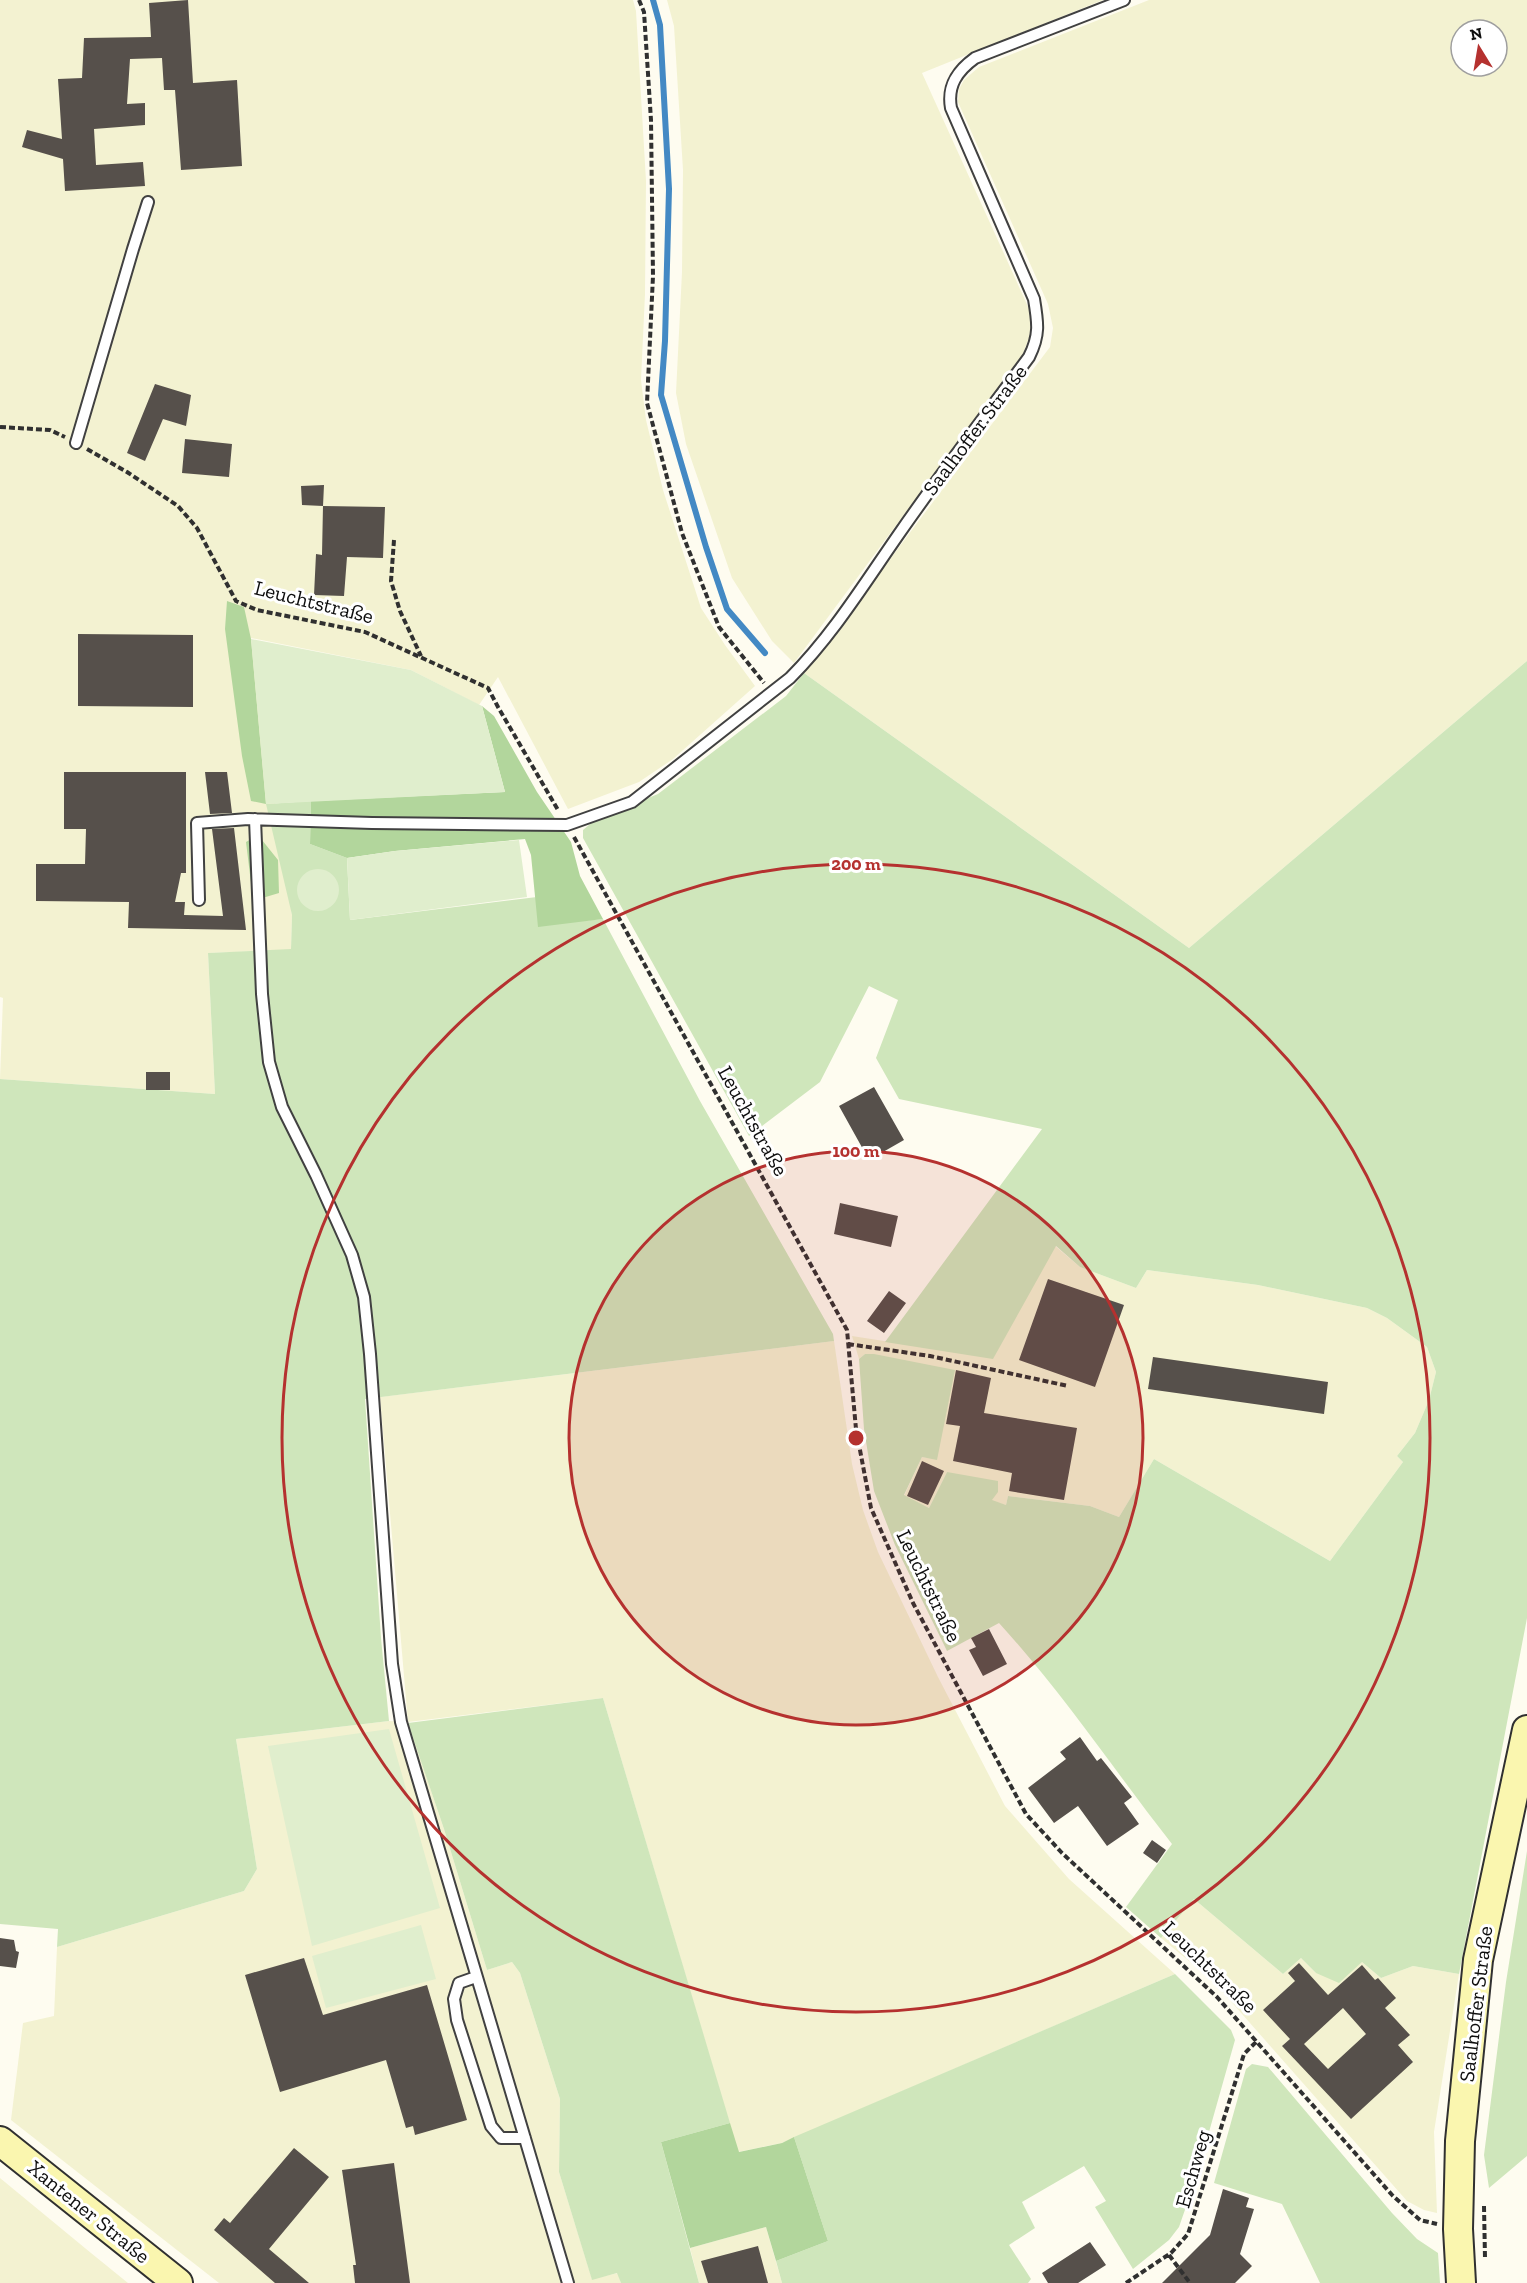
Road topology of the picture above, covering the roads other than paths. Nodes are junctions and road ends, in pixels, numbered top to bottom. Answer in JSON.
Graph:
{"nodes":[{"id":1,"x":1124,"y":0,"type":"edge"},
{"id":2,"x":148,"y":202,"type":"dead end"},
{"id":3,"x":76,"y":442,"type":"road end"},
{"id":4,"x":255,"y":819,"type":"junction"},
{"id":5,"x":199,"y":900,"type":"dead end"},
{"id":6,"x":1527,"y":1730,"type":"edge"},
{"id":7,"x":476,"y":1977,"type":"junction"},
{"id":8,"x":525,"y":2138,"type":"junction"},
{"id":9,"x":0,"y":2141,"type":"edge"},
{"id":10,"x":178,"y":2283,"type":"edge"},
{"id":11,"x":568,"y":2283,"type":"edge"},
{"id":12,"x":1461,"y":2283,"type":"edge"}],
"edges":[{"from":1,"to":4,"type":"lane","name":"Saalhoffer Straße"},
{"from":2,"to":3,"type":"lane"},
{"from":4,"to":5,"type":"lane"},
{"from":4,"to":7,"type":"lane"},
{"from":6,"to":12,"type":"street","name":"Saalhoffer Straße"},
{"from":7,"to":8,"type":"lane"},
{"from":7,"to":8,"type":"lane"},
{"from":8,"to":11,"type":"lane"},
{"from":9,"to":10,"type":"street","name":"Xantener Straße"}]}
